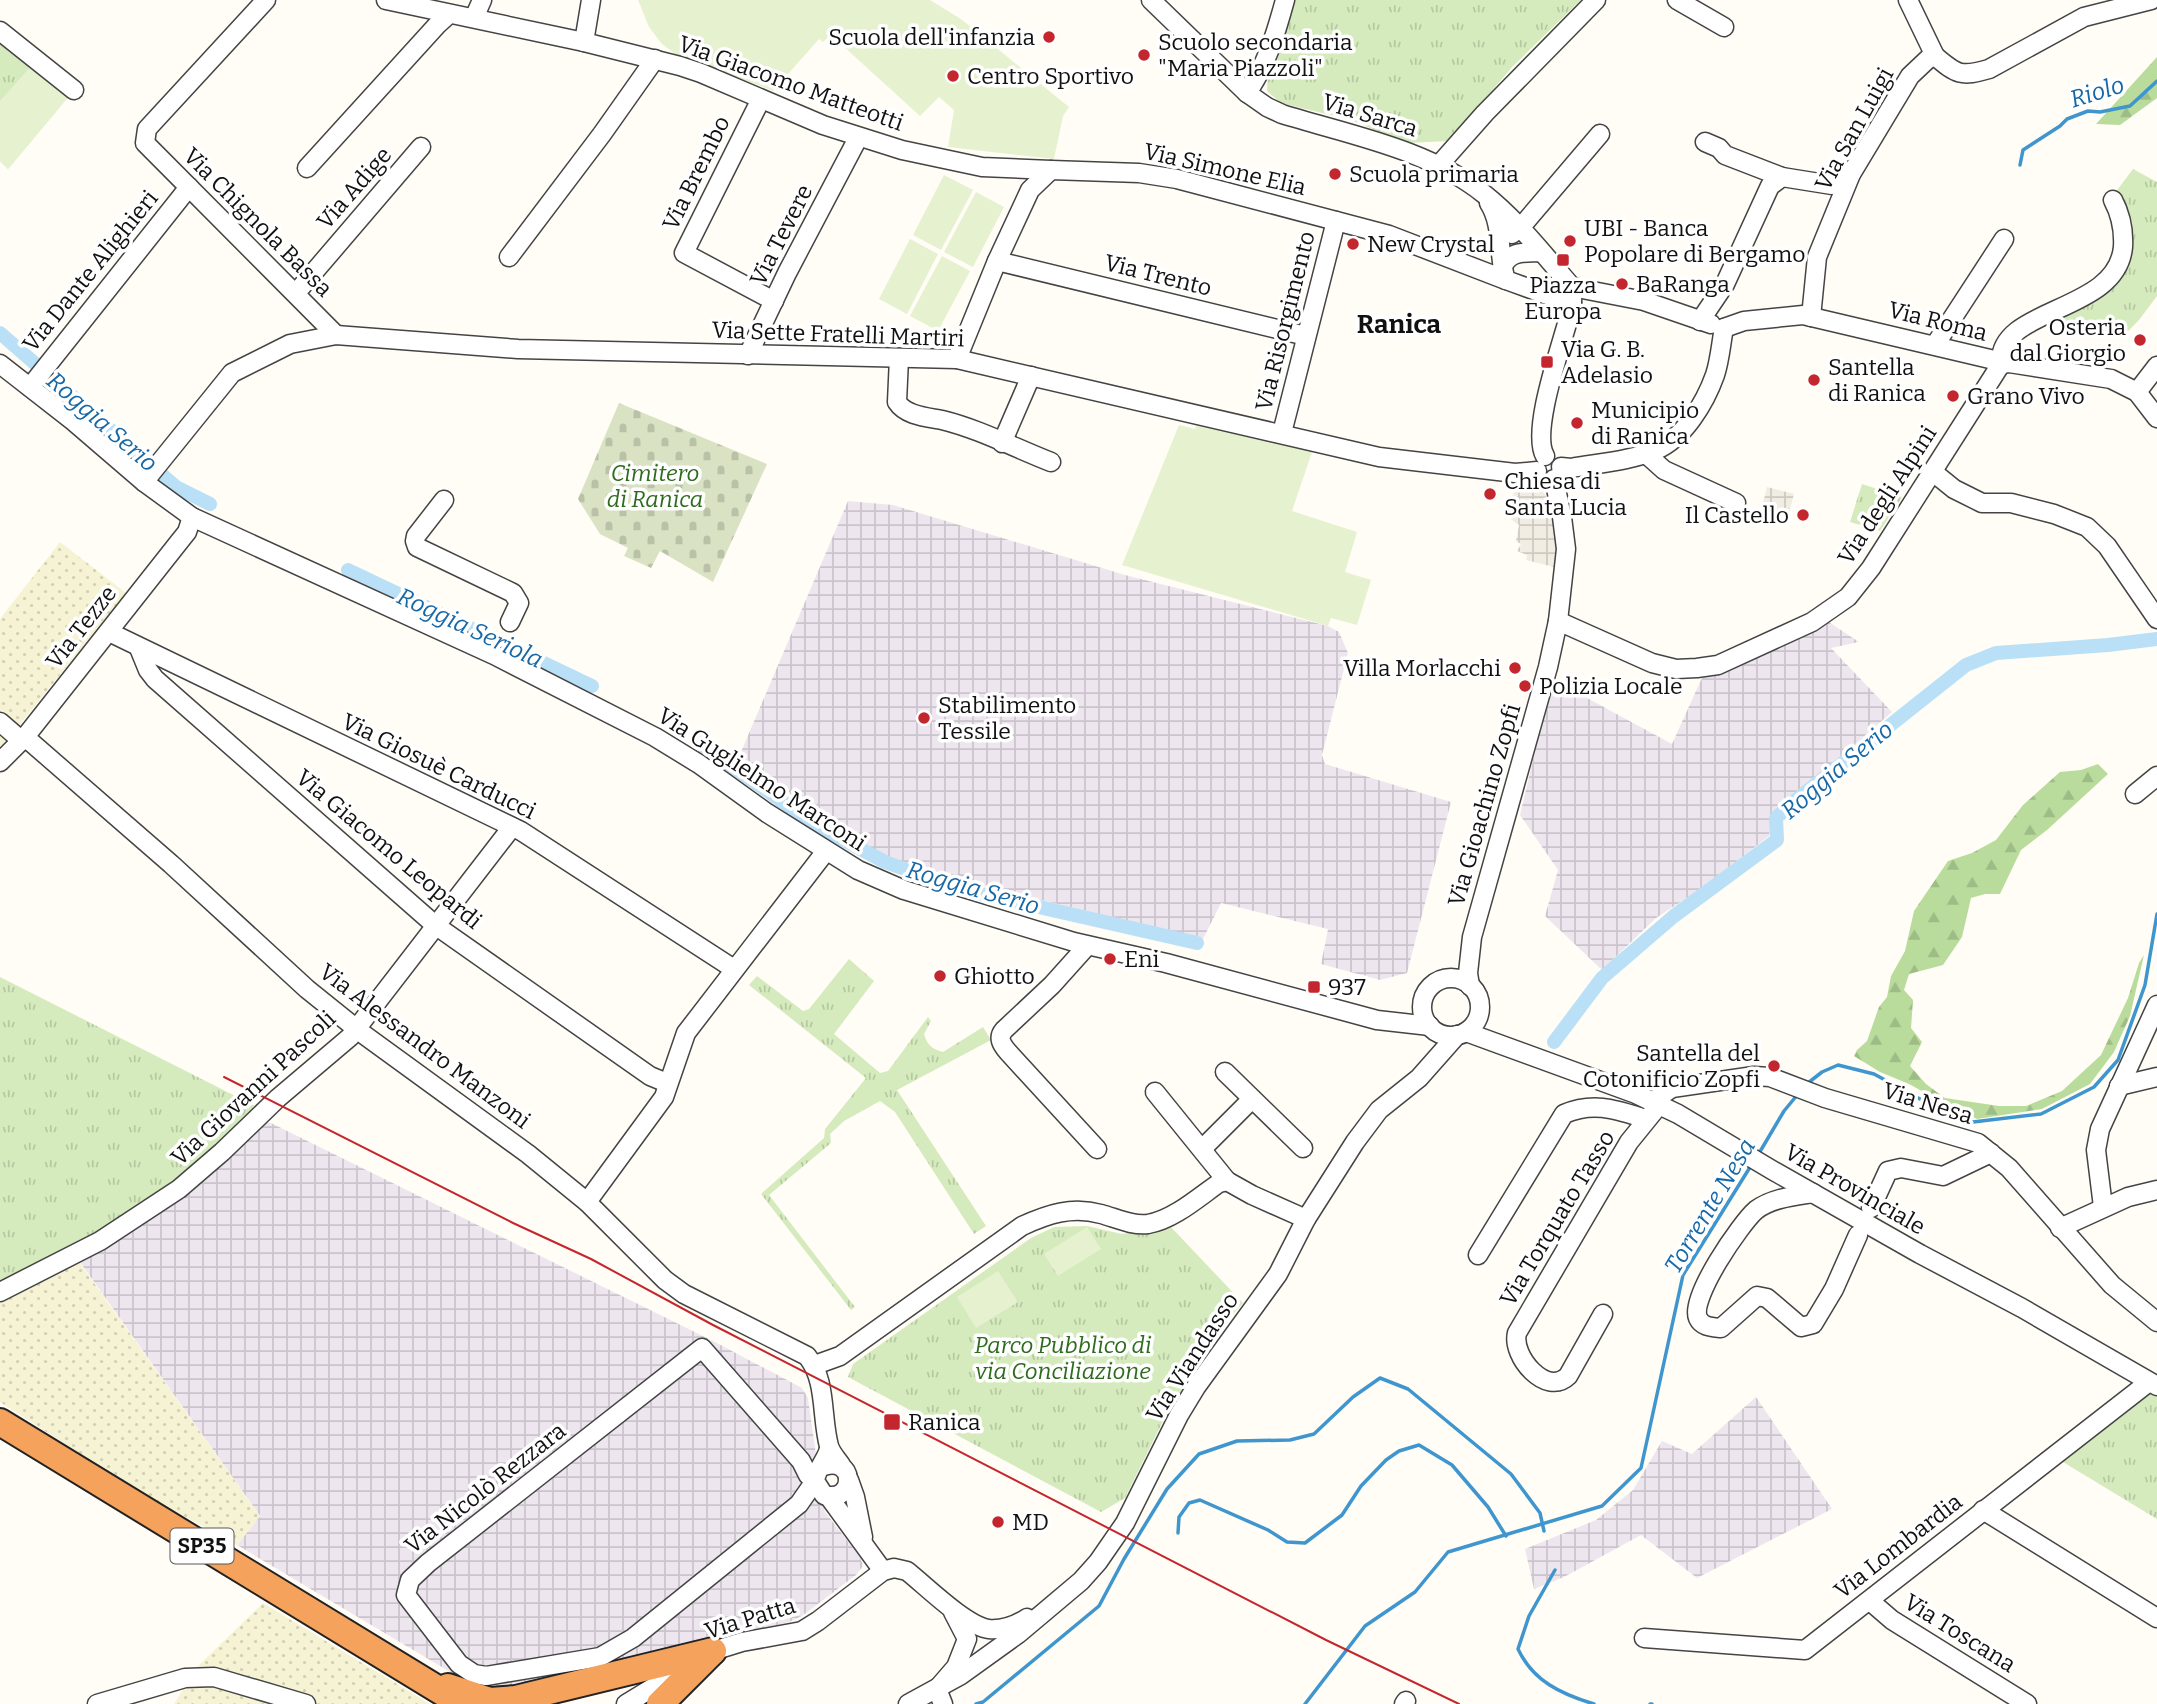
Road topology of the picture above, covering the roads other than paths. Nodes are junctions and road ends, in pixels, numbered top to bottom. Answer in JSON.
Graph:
{"nodes":[{"id":1,"x":266,"y":0,"type":"edge"},
{"id":2,"x":386,"y":0,"type":"edge"},
{"id":3,"x":482,"y":0,"type":"edge"},
{"id":4,"x":591,"y":0,"type":"edge"},
{"id":5,"x":1151,"y":0,"type":"edge"},
{"id":6,"x":1285,"y":0,"type":"edge"},
{"id":7,"x":1596,"y":0,"type":"edge"},
{"id":8,"x":1677,"y":0,"type":"edge"},
{"id":9,"x":1908,"y":0,"type":"edge"},
{"id":10,"x":2151,"y":0,"type":"edge"},
{"id":11,"x":449,"y":14,"type":"junction"},
{"id":12,"x":474,"y":18,"type":"junction"},
{"id":13,"x":1724,"y":27,"type":"dead end"},
{"id":14,"x":0,"y":31,"type":"edge"},
{"id":15,"x":584,"y":43,"type":"junction"},
{"id":16,"x":1936,"y":57,"type":"junction"},
{"id":17,"x":655,"y":59,"type":"junction"},
{"id":18,"x":74,"y":90,"type":"dead end"},
{"id":19,"x":1247,"y":93,"type":"junction"},
{"id":20,"x":761,"y":99,"type":"junction"},
{"id":21,"x":1600,"y":134,"type":"dead end"},
{"id":22,"x":858,"y":138,"type":"junction"},
{"id":23,"x":1705,"y":142,"type":"dead end"},
{"id":24,"x":421,"y":147,"type":"dead end"},
{"id":25,"x":1439,"y":165,"type":"junction"},
{"id":26,"x":982,"y":167,"type":"junction"},
{"id":27,"x":307,"y":168,"type":"dead end"},
{"id":28,"x":1051,"y":170,"type":"junction"},
{"id":29,"x":1851,"y":174,"type":"junction"},
{"id":30,"x":1782,"y":177,"type":"junction"},
{"id":31,"x":1832,"y":185,"type":"junction"},
{"id":32,"x":189,"y":187,"type":"junction"},
{"id":33,"x":1030,"y":190,"type":"junction"},
{"id":34,"x":1483,"y":193,"type":"junction"},
{"id":35,"x":2113,"y":200,"type":"dead end"},
{"id":36,"x":1840,"y":202,"type":"junction"},
{"id":37,"x":1336,"y":221,"type":"junction"},
{"id":38,"x":1521,"y":227,"type":"junction"},
{"id":39,"x":2004,"y":239,"type":"dead end"},
{"id":40,"x":1501,"y":241,"type":"junction"},
{"id":41,"x":1541,"y":251,"type":"junction"},
{"id":42,"x":509,"y":257,"type":"dead end"},
{"id":43,"x":998,"y":261,"type":"junction"},
{"id":44,"x":1504,"y":274,"type":"junction"},
{"id":45,"x":296,"y":293,"type":"junction"},
{"id":46,"x":1572,"y":296,"type":"junction"},
{"id":47,"x":774,"y":301,"type":"junction"},
{"id":48,"x":1811,"y":317,"type":"junction"},
{"id":49,"x":1700,"y":321,"type":"junction"},
{"id":50,"x":1724,"y":328,"type":"junction"},
{"id":51,"x":336,"y":335,"type":"junction"},
{"id":52,"x":1306,"y":336,"type":"junction"},
{"id":53,"x":1935,"y":345,"type":"junction"},
{"id":54,"x":748,"y":355,"type":"junction"},
{"id":55,"x":899,"y":358,"type":"junction"},
{"id":56,"x":957,"y":359,"type":"junction"},
{"id":57,"x":0,"y":364,"type":"edge"},
{"id":58,"x":2001,"y":364,"type":"junction"},
{"id":59,"x":2157,"y":366,"type":"edge"},
{"id":60,"x":1031,"y":376,"type":"junction"},
{"id":61,"x":30,"y":387,"type":"junction"},
{"id":62,"x":2137,"y":392,"type":"junction"},
{"id":63,"x":2157,"y":418,"type":"edge"},
{"id":64,"x":1282,"y":433,"type":"junction"},
{"id":65,"x":1002,"y":443,"type":"junction"},
{"id":66,"x":1645,"y":453,"type":"junction"},
{"id":67,"x":1051,"y":462,"type":"dead end"},
{"id":68,"x":1549,"y":468,"type":"junction"},
{"id":69,"x":153,"y":471,"type":"junction"},
{"id":70,"x":1933,"y":472,"type":"junction"},
{"id":71,"x":444,"y":500,"type":"dead end"},
{"id":72,"x":1736,"y":503,"type":"dead end"},
{"id":73,"x":192,"y":517,"type":"junction"},
{"id":74,"x":2157,"y":619,"type":"edge"},
{"id":75,"x":1558,"y":621,"type":"junction"},
{"id":76,"x":510,"y":622,"type":"dead end"},
{"id":77,"x":110,"y":632,"type":"junction"},
{"id":78,"x":139,"y":648,"type":"junction"},
{"id":79,"x":0,"y":722,"type":"edge"},
{"id":80,"x":24,"y":739,"type":"junction"},
{"id":81,"x":0,"y":762,"type":"edge"},
{"id":82,"x":2157,"y":776,"type":"edge"},
{"id":83,"x":2135,"y":794,"type":"dead end"},
{"id":84,"x":512,"y":827,"type":"junction"},
{"id":85,"x":826,"y":851,"type":"junction"},
{"id":86,"x":435,"y":925,"type":"junction"},
{"id":87,"x":1472,"y":937,"type":"junction"},
{"id":88,"x":1087,"y":946,"type":"junction"},
{"id":89,"x":734,"y":969,"type":"junction"},
{"id":90,"x":1450,"y":978,"type":"junction"},
{"id":91,"x":1471,"y":986,"type":"junction"},
{"id":92,"x":1423,"y":1005,"type":"junction"},
{"id":93,"x":2157,"y":1005,"type":"edge"},
{"id":94,"x":1480,"y":1011,"type":"junction"},
{"id":95,"x":1392,"y":1021,"type":"junction"},
{"id":96,"x":355,"y":1028,"type":"junction"},
{"id":97,"x":1448,"y":1032,"type":"junction"},
{"id":98,"x":1522,"y":1051,"type":"junction"},
{"id":99,"x":1225,"y":1072,"type":"dead end"},
{"id":100,"x":2157,"y":1077,"type":"edge"},
{"id":101,"x":667,"y":1083,"type":"junction"},
{"id":102,"x":2119,"y":1086,"type":"junction"},
{"id":103,"x":1155,"y":1092,"type":"dead end"},
{"id":104,"x":1252,"y":1099,"type":"junction"},
{"id":105,"x":1656,"y":1103,"type":"junction"},
{"id":106,"x":1646,"y":1119,"type":"junction"},
{"id":107,"x":1303,"y":1148,"type":"dead end"},
{"id":108,"x":1097,"y":1149,"type":"dead end"},
{"id":109,"x":1202,"y":1149,"type":"junction"},
{"id":110,"x":1991,"y":1153,"type":"junction"},
{"id":111,"x":1227,"y":1181,"type":"junction"},
{"id":112,"x":2157,"y":1190,"type":"edge"},
{"id":113,"x":1813,"y":1193,"type":"junction"},
{"id":114,"x":587,"y":1202,"type":"junction"},
{"id":115,"x":1871,"y":1208,"type":"dead end"},
{"id":116,"x":2103,"y":1208,"type":"junction"},
{"id":117,"x":1306,"y":1219,"type":"junction"},
{"id":118,"x":2060,"y":1228,"type":"junction"},
{"id":119,"x":1858,"y":1235,"type":"dead end"},
{"id":120,"x":1478,"y":1255,"type":"dead end"},
{"id":121,"x":0,"y":1292,"type":"edge"},
{"id":122,"x":1603,"y":1314,"type":"dead end"},
{"id":123,"x":2157,"y":1322,"type":"edge"},
{"id":124,"x":814,"y":1365,"type":"junction"},
{"id":125,"x":2153,"y":1384,"type":"edge"},
{"id":126,"x":0,"y":1423,"type":"edge"},
{"id":127,"x":830,"y":1448,"type":"junction"},
{"id":128,"x":845,"y":1473,"type":"junction"},
{"id":129,"x":821,"y":1482,"type":"junction"},
{"id":130,"x":1983,"y":1510,"type":"junction"},
{"id":131,"x":865,"y":1544,"type":"junction"},
{"id":132,"x":883,"y":1571,"type":"junction"},
{"id":133,"x":1061,"y":1600,"type":"junction"},
{"id":134,"x":1870,"y":1601,"type":"junction"},
{"id":135,"x":2157,"y":1618,"type":"edge"},
{"id":136,"x":970,"y":1631,"type":"junction"},
{"id":137,"x":1644,"y":1638,"type":"dead end"},
{"id":138,"x":713,"y":1651,"type":"junction"},
{"id":139,"x":989,"y":1656,"type":"junction"},
{"id":140,"x":404,"y":1669,"type":"junction"},
{"id":141,"x":940,"y":1696,"type":"edge"},
{"id":142,"x":97,"y":1704,"type":"edge"},
{"id":143,"x":306,"y":1704,"type":"edge"},
{"id":144,"x":462,"y":1704,"type":"edge"},
{"id":145,"x":626,"y":1704,"type":"edge"},
{"id":146,"x":660,"y":1704,"type":"edge"},
{"id":147,"x":908,"y":1704,"type":"edge"},
{"id":148,"x":2027,"y":1704,"type":"edge"}],
"edges":[{"from":1,"to":32,"type":"street","name":"Via Chignola Bassa"},
{"from":2,"to":11,"type":"street","name":"Via Giacomo Matteotti"},
{"from":3,"to":12,"type":"street"},
{"from":4,"to":15,"type":"street"},
{"from":5,"to":19,"type":"street","name":"Via Sarca"},
{"from":6,"to":19,"type":"street"},
{"from":7,"to":25,"type":"street"},
{"from":8,"to":13,"type":"street"},
{"from":9,"to":16,"type":"street"},
{"from":10,"to":16,"type":"street"},
{"from":11,"to":12,"type":"street","name":"Via Giacomo Matteotti"},
{"from":11,"to":27,"type":"street"},
{"from":12,"to":15,"type":"street","name":"Via Giacomo Matteotti"},
{"from":14,"to":18,"type":"street"},
{"from":15,"to":17,"type":"street","name":"Via Giacomo Matteotti"},
{"from":16,"to":29,"type":"street","name":"Via San Luigi"},
{"from":17,"to":20,"type":"street","name":"Via Giacomo Matteotti"},
{"from":17,"to":42,"type":"street"},
{"from":19,"to":25,"type":"street","name":"Via Sarca"},
{"from":20,"to":22,"type":"street","name":"Via Giacomo Matteotti"},
{"from":20,"to":47,"type":"street","name":"Via Brembo"},
{"from":21,"to":38,"type":"street"},
{"from":22,"to":26,"type":"street","name":"Via Giacomo Matteotti"},
{"from":22,"to":47,"type":"street","name":"Via Tevere"},
{"from":23,"to":30,"type":"street"},
{"from":24,"to":45,"type":"street","name":"Via Adige"},
{"from":25,"to":34,"type":"street","name":"Via Sarca"},
{"from":26,"to":28,"type":"street","name":"Via Giacomo Matteotti"},
{"from":26,"to":33,"type":"street","name":"Via Giacomo Matteotti"},
{"from":28,"to":33,"type":"street"},
{"from":28,"to":37,"type":"street","name":"Via Simone Elia"},
{"from":29,"to":31,"type":"street"},
{"from":29,"to":36,"type":"street","name":"Via San Luigi"},
{"from":30,"to":31,"type":"street"},
{"from":30,"to":49,"type":"street"},
{"from":31,"to":36,"type":"street"},
{"from":32,"to":45,"type":"street","name":"Via Chignola Bassa"},
{"from":32,"to":61,"type":"street","name":"Via Dante Alighieri"},
{"from":33,"to":43,"type":"street"},
{"from":34,"to":38,"type":"street"},
{"from":34,"to":40,"type":"street"},
{"from":35,"to":58,"type":"street","name":"Via degli Alpini"},
{"from":36,"to":48,"type":"street","name":"Via San Luigi"},
{"from":37,"to":44,"type":"street","name":"Via Simone Elia"},
{"from":37,"to":52,"type":"street","name":"Via Risorgimento"},
{"from":38,"to":40,"type":"street"},
{"from":38,"to":41,"type":"street"},
{"from":39,"to":53,"type":"street"},
{"from":40,"to":44,"type":"street"},
{"from":41,"to":44,"type":"street"},
{"from":41,"to":46,"type":"street"},
{"from":43,"to":52,"type":"street","name":"Via Trento"},
{"from":43,"to":56,"type":"street"},
{"from":44,"to":46,"type":"street"},
{"from":45,"to":51,"type":"street","name":"Via Chignola Bassa"},
{"from":46,"to":49,"type":"street"},
{"from":46,"to":68,"type":"street","name":"Via Gioachino Zopfi"},
{"from":47,"to":54,"type":"street","name":"Via Tevere"},
{"from":48,"to":50,"type":"street","name":"Via Roma"},
{"from":48,"to":53,"type":"street","name":"Via Roma"},
{"from":49,"to":50,"type":"street"},
{"from":50,"to":66,"type":"street","name":"Via Sette Fratelli Martiri"},
{"from":51,"to":54,"type":"street","name":"Via Sette Fratelli Martiri"},
{"from":51,"to":69,"type":"street","name":"Via Sette Fratelli Martiri"},
{"from":52,"to":64,"type":"street","name":"Via Risorgimento"},
{"from":53,"to":58,"type":"street","name":"Via Roma"},
{"from":54,"to":55,"type":"street","name":"Via Sette Fratelli Martiri"},
{"from":55,"to":56,"type":"street","name":"Via Sette Fratelli Martiri"},
{"from":55,"to":65,"type":"street"},
{"from":56,"to":60,"type":"street","name":"Via Sette Fratelli Martiri"},
{"from":57,"to":61,"type":"street","name":"Via Guglielmo Marconi"},
{"from":58,"to":62,"type":"street","name":"Via Roma"},
{"from":58,"to":70,"type":"street","name":"Via degli Alpini"},
{"from":59,"to":62,"type":"street"},
{"from":60,"to":64,"type":"street","name":"Via Sette Fratelli Martiri"},
{"from":60,"to":65,"type":"street"},
{"from":61,"to":69,"type":"street","name":"Via Guglielmo Marconi"},
{"from":62,"to":63,"type":"street"},
{"from":64,"to":68,"type":"street","name":"Via Sette Fratelli Martiri"},
{"from":65,"to":67,"type":"street"},
{"from":66,"to":68,"type":"street","name":"Via Sette Fratelli Martiri"},
{"from":66,"to":72,"type":"street"},
{"from":68,"to":75,"type":"street","name":"Via Gioachino Zopfi"},
{"from":69,"to":73,"type":"street","name":"Via Guglielmo Marconi"},
{"from":70,"to":74,"type":"street"},
{"from":70,"to":75,"type":"street","name":"Via degli Alpini"},
{"from":71,"to":76,"type":"street"},
{"from":73,"to":77,"type":"street","name":"Via Tezze"},
{"from":73,"to":85,"type":"street","name":"Via Guglielmo Marconi"},
{"from":75,"to":87,"type":"street","name":"Via Gioachino Zopfi"},
{"from":77,"to":78,"type":"street","name":"Via Giosuè Carducci"},
{"from":77,"to":80,"type":"street","name":"Via Tezze"},
{"from":78,"to":84,"type":"street","name":"Via Giosuè Carducci"},
{"from":78,"to":86,"type":"street","name":"Via Giacomo Leopardi"},
{"from":79,"to":80,"type":"street","name":"Via Alessandro Manzoni"},
{"from":80,"to":81,"type":"street","name":"Via Tezze"},
{"from":80,"to":96,"type":"street","name":"Via Alessandro Manzoni"},
{"from":82,"to":83,"type":"street"},
{"from":84,"to":86,"type":"street","name":"Via Giovanni Pascoli"},
{"from":84,"to":89,"type":"street","name":"Via Giosuè Carducci"},
{"from":85,"to":88,"type":"street","name":"Via Guglielmo Marconi"},
{"from":85,"to":89,"type":"street"},
{"from":86,"to":96,"type":"street","name":"Via Giovanni Pascoli"},
{"from":86,"to":101,"type":"street","name":"Via Giacomo Leopardi"},
{"from":87,"to":90,"type":"street","name":"Via Gioachino Zopfi"},
{"from":87,"to":91,"type":"street","name":"Via Gioachino Zopfi"},
{"from":88,"to":95,"type":"street","name":"Via Guglielmo Marconi"},
{"from":88,"to":108,"type":"street"},
{"from":89,"to":101,"type":"street"},
{"from":90,"to":91,"type":"street"},
{"from":90,"to":92,"type":"street"},
{"from":91,"to":94,"type":"street"},
{"from":92,"to":95,"type":"street"},
{"from":92,"to":97,"type":"street"},
{"from":93,"to":102,"type":"street"},
{"from":94,"to":97,"type":"street"},
{"from":94,"to":98,"type":"street","name":"Via Provinciale"},
{"from":95,"to":97,"type":"street","name":"Via Guglielmo Marconi"},
{"from":96,"to":114,"type":"street","name":"Via Alessandro Manzoni"},
{"from":96,"to":121,"type":"street","name":"Via Giovanni Pascoli"},
{"from":97,"to":98,"type":"street","name":"Via Provinciale"},
{"from":97,"to":117,"type":"street","name":"Via Viandasso"},
{"from":98,"to":105,"type":"street","name":"Via Provinciale"},
{"from":99,"to":104,"type":"street"},
{"from":100,"to":102,"type":"street"},
{"from":101,"to":114,"type":"street"},
{"from":102,"to":116,"type":"street"},
{"from":103,"to":109,"type":"street"},
{"from":104,"to":107,"type":"street"},
{"from":104,"to":109,"type":"street"},
{"from":105,"to":106,"type":"street","name":"Via Torquato Tasso"},
{"from":105,"to":110,"type":"street","name":"Via Nesa"},
{"from":105,"to":113,"type":"street","name":"Via Provinciale"},
{"from":106,"to":120,"type":"street"},
{"from":106,"to":122,"type":"street","name":"Via Torquato Tasso"},
{"from":109,"to":111,"type":"street"},
{"from":110,"to":115,"type":"street"},
{"from":110,"to":118,"type":"street","name":"Via Nesa"},
{"from":111,"to":117,"type":"street"},
{"from":111,"to":124,"type":"street"},
{"from":112,"to":116,"type":"street"},
{"from":113,"to":119,"type":"street"},
{"from":113,"to":125,"type":"street","name":"Via Provinciale"},
{"from":114,"to":124,"type":"street","name":"Via Alessandro Manzoni"},
{"from":116,"to":118,"type":"street"},
{"from":117,"to":133,"type":"street","name":"Via Viandasso"},
{"from":118,"to":123,"type":"street","name":"Via Nesa"},
{"from":124,"to":127,"type":"street"},
{"from":125,"to":130,"type":"street","name":"Via Lombardia"},
{"from":126,"to":140,"type":"highway","number":"SP35"},
{"from":127,"to":128,"type":"street"},
{"from":127,"to":129,"type":"street"},
{"from":128,"to":129,"type":"street"},
{"from":128,"to":129,"type":"street"},
{"from":128,"to":131,"type":"street"},
{"from":129,"to":129,"type":"street","name":"Via Nicolò Rezzara"},
{"from":129,"to":131,"type":"street"},
{"from":130,"to":134,"type":"street","name":"Via Lombardia"},
{"from":130,"to":135,"type":"street"},
{"from":131,"to":132,"type":"street"},
{"from":132,"to":136,"type":"street"},
{"from":132,"to":138,"type":"street","name":"Via Patta"},
{"from":133,"to":136,"type":"street"},
{"from":133,"to":139,"type":"street","name":"Via Viandasso"},
{"from":134,"to":137,"type":"street","name":"Via Lombardia"},
{"from":134,"to":148,"type":"street","name":"Via Toscana"},
{"from":136,"to":139,"type":"street"},
{"from":136,"to":141,"type":"street"},
{"from":138,"to":140,"type":"highway"},
{"from":138,"to":145,"type":"street","name":"Via Patta"},
{"from":138,"to":146,"type":"highway"},
{"from":139,"to":141,"type":"street","name":"Via Viandasso"},
{"from":140,"to":144,"type":"highway","number":"SP35"},
{"from":141,"to":147,"type":"street","name":"Via Viandasso"},
{"from":142,"to":143,"type":"street"}]}
